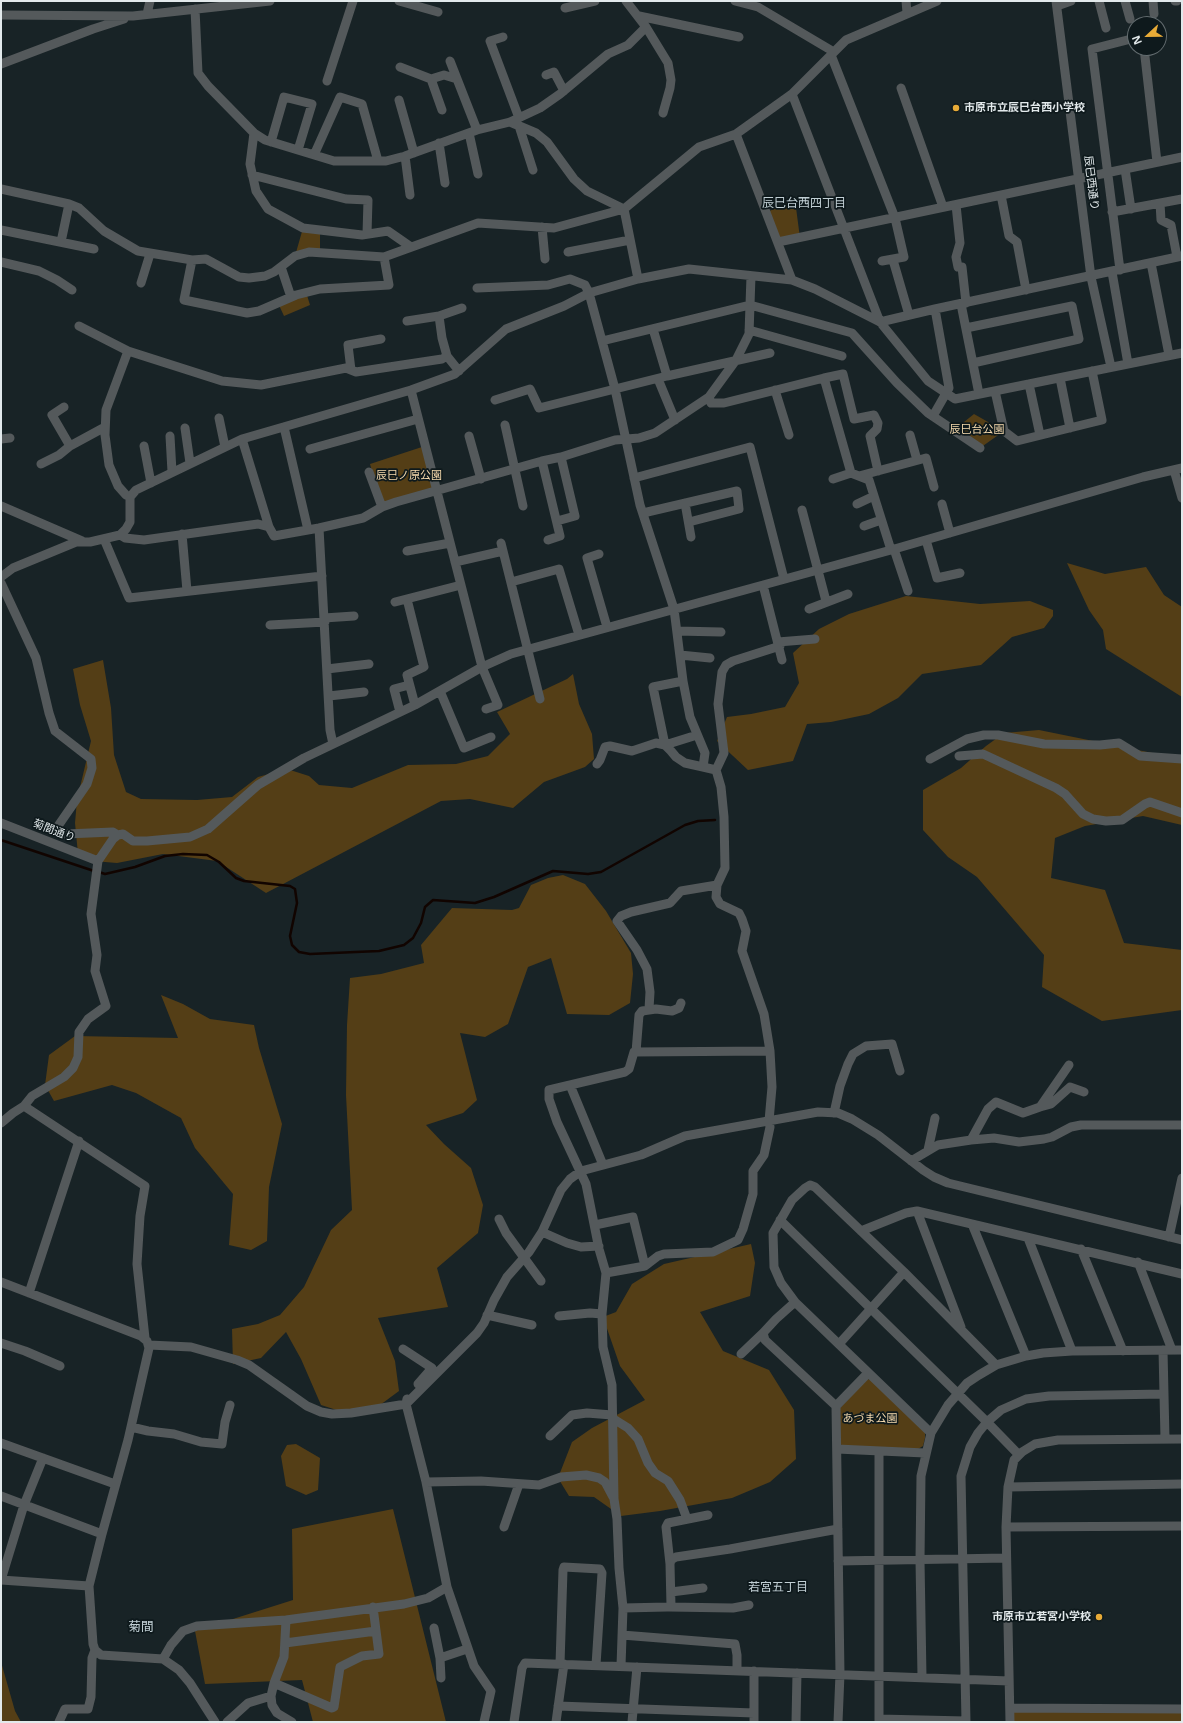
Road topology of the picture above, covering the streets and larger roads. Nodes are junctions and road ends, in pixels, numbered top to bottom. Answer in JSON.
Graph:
{"nodes":[{"id":1,"x":150,"y":1,"type":"edge"},
{"id":2,"x":353,"y":1,"type":"edge"},
{"id":3,"x":399,"y":1,"type":"edge"},
{"id":4,"x":595,"y":1,"type":"edge"},
{"id":5,"x":626,"y":1,"type":"edge"},
{"id":6,"x":734,"y":1,"type":"edge"},
{"id":7,"x":906,"y":1,"type":"edge"},
{"id":8,"x":936,"y":1,"type":"edge"},
{"id":9,"x":1071,"y":1,"type":"edge"},
{"id":10,"x":1098,"y":1,"type":"edge"},
{"id":11,"x":1125,"y":1,"type":"edge"},
{"id":12,"x":1152,"y":1,"type":"edge"},
{"id":13,"x":266,"y":2,"type":"edge"},
{"id":14,"x":211,"y":4,"type":"edge"},
{"id":15,"x":760,"y":4,"type":"edge"},
{"id":16,"x":1057,"y":4,"type":"edge"},
{"id":17,"x":565,"y":8,"type":"dead end"},
{"id":18,"x":195,"y":9,"type":"junction"},
{"id":19,"x":438,"y":12,"type":"dead end"},
{"id":20,"x":907,"y":13,"type":"junction"},
{"id":21,"x":147,"y":14,"type":"junction"},
{"id":22,"x":1154,"y":14,"type":"dead end"},
{"id":23,"x":1,"y":15,"type":"edge"},
{"id":24,"x":133,"y":16,"type":"junction"},
{"id":25,"x":639,"y":16,"type":"junction"},
{"id":26,"x":1129,"y":16,"type":"edge"},
{"id":27,"x":646,"y":27,"type":"junction"},
{"id":28,"x":1106,"y":28,"type":"dead end"},
{"id":29,"x":503,"y":37,"type":"dead end"},
{"id":30,"x":739,"y":38,"type":"dead end"},
{"id":31,"x":1127,"y":40,"type":"edge"},
{"id":32,"x":832,"y":54,"type":"junction"},
{"id":33,"x":1145,"y":56,"type":"edge"},
{"id":34,"x":450,"y":61,"type":"dead end"},
{"id":35,"x":1,"y":64,"type":"edge"},
{"id":36,"x":400,"y":67,"type":"dead end"},
{"id":37,"x":546,"y":75,"type":"dead end"},
{"id":38,"x":431,"y":79,"type":"junction"},
{"id":39,"x":457,"y":79,"type":"junction"},
{"id":40,"x":327,"y":80,"type":"dead end"},
{"id":41,"x":901,"y":88,"type":"dead end"},
{"id":42,"x":564,"y":91,"type":"junction"},
{"id":43,"x":792,"y":94,"type":"junction"},
{"id":44,"x":399,"y":100,"type":"dead end"},
{"id":45,"x":442,"y":110,"type":"dead end"},
{"id":46,"x":663,"y":113,"type":"dead end"},
{"id":47,"x":519,"y":122,"type":"junction"},
{"id":48,"x":473,"y":131,"type":"junction"},
{"id":49,"x":254,"y":133,"type":"junction"},
{"id":50,"x":736,"y":134,"type":"junction"},
{"id":51,"x":271,"y":142,"type":"junction"},
{"id":52,"x":439,"y":143,"type":"junction"},
{"id":53,"x":298,"y":150,"type":"junction"},
{"id":54,"x":414,"y":153,"type":"junction"},
{"id":55,"x":314,"y":155,"type":"junction"},
{"id":56,"x":405,"y":156,"type":"junction"},
{"id":57,"x":1182,"y":157,"type":"edge"},
{"id":58,"x":378,"y":161,"type":"junction"},
{"id":59,"x":1157,"y":162,"type":"junction"},
{"id":60,"x":1126,"y":169,"type":"junction"},
{"id":61,"x":533,"y":170,"type":"dead end"},
{"id":62,"x":1106,"y":173,"type":"junction"},
{"id":63,"x":252,"y":174,"type":"junction"},
{"id":64,"x":478,"y":174,"type":"dead end"},
{"id":65,"x":1079,"y":179,"type":"junction"},
{"id":66,"x":445,"y":183,"type":"dead end"},
{"id":67,"x":1,"y":189,"type":"edge"},
{"id":68,"x":410,"y":195,"type":"dead end"},
{"id":69,"x":1001,"y":195,"type":"junction"},
{"id":70,"x":1182,"y":199,"type":"edge"},
{"id":71,"x":1160,"y":203,"type":"junction"},
{"id":72,"x":69,"y":204,"type":"junction"},
{"id":73,"x":956,"y":205,"type":"junction"},
{"id":74,"x":943,"y":207,"type":"junction"},
{"id":75,"x":624,"y":209,"type":"junction"},
{"id":76,"x":1130,"y":209,"type":"junction"},
{"id":77,"x":1112,"y":212,"type":"junction"},
{"id":78,"x":895,"y":218,"type":"junction"},
{"id":79,"x":542,"y":228,"type":"junction"},
{"id":80,"x":843,"y":228,"type":"junction"},
{"id":81,"x":1,"y":230,"type":"edge"},
{"id":82,"x":367,"y":234,"type":"junction"},
{"id":83,"x":630,"y":240,"type":"junction"},
{"id":84,"x":62,"y":242,"type":"junction"},
{"id":85,"x":778,"y":242,"type":"junction"},
{"id":86,"x":411,"y":247,"type":"junction"},
{"id":87,"x":94,"y":249,"type":"dead end"},
{"id":88,"x":568,"y":252,"type":"dead end"},
{"id":89,"x":150,"y":254,"type":"junction"},
{"id":90,"x":384,"y":257,"type":"junction"},
{"id":91,"x":1180,"y":257,"type":"edge"},
{"id":92,"x":545,"y":259,"type":"dead end"},
{"id":93,"x":192,"y":260,"type":"junction"},
{"id":94,"x":893,"y":260,"type":"junction"},
{"id":95,"x":882,"y":261,"type":"dead end"},
{"id":96,"x":1,"y":262,"type":"edge"},
{"id":97,"x":1151,"y":263,"type":"junction"},
{"id":98,"x":281,"y":267,"type":"junction"},
{"id":99,"x":1116,"y":271,"type":"junction"},
{"id":100,"x":751,"y":276,"type":"junction"},
{"id":101,"x":1091,"y":277,"type":"junction"},
{"id":102,"x":638,"y":279,"type":"junction"},
{"id":103,"x":792,"y":280,"type":"junction"},
{"id":104,"x":141,"y":283,"type":"dead end"},
{"id":105,"x":476,"y":288,"type":"dead end"},
{"id":106,"x":72,"y":290,"type":"dead end"},
{"id":107,"x":1026,"y":290,"type":"junction"},
{"id":108,"x":589,"y":293,"type":"junction"},
{"id":109,"x":291,"y":297,"type":"junction"},
{"id":110,"x":964,"y":303,"type":"junction"},
{"id":111,"x":750,"y":305,"type":"junction"},
{"id":112,"x":462,"y":308,"type":"dead end"},
{"id":113,"x":935,"y":309,"type":"junction"},
{"id":114,"x":909,"y":315,"type":"junction"},
{"id":115,"x":438,"y":316,"type":"junction"},
{"id":116,"x":407,"y":321,"type":"dead end"},
{"id":117,"x":880,"y":322,"type":"junction"},
{"id":118,"x":79,"y":326,"type":"dead end"},
{"id":119,"x":966,"y":328,"type":"junction"},
{"id":120,"x":653,"y":329,"type":"junction"},
{"id":121,"x":749,"y":330,"type":"junction"},
{"id":122,"x":381,"y":339,"type":"dead end"},
{"id":123,"x":602,"y":341,"type":"junction"},
{"id":124,"x":128,"y":351,"type":"junction"},
{"id":125,"x":1182,"y":352,"type":"edge"},
{"id":126,"x":770,"y":353,"type":"dead end"},
{"id":127,"x":1169,"y":355,"type":"junction"},
{"id":128,"x":447,"y":356,"type":"junction"},
{"id":129,"x":842,"y":356,"type":"dead end"},
{"id":130,"x":736,"y":360,"type":"junction"},
{"id":131,"x":973,"y":363,"type":"junction"},
{"id":132,"x":1128,"y":364,"type":"junction"},
{"id":133,"x":1111,"y":367,"type":"junction"},
{"id":134,"x":351,"y":370,"type":"junction"},
{"id":135,"x":459,"y":371,"type":"junction"},
{"id":136,"x":1092,"y":371,"type":"junction"},
{"id":137,"x":662,"y":378,"type":"junction"},
{"id":138,"x":824,"y":378,"type":"junction"},
{"id":139,"x":1060,"y":378,"type":"junction"},
{"id":140,"x":1029,"y":384,"type":"junction"},
{"id":141,"x":615,"y":389,"type":"junction"},
{"id":142,"x":411,"y":390,"type":"junction"},
{"id":143,"x":775,"y":390,"type":"junction"},
{"id":144,"x":995,"y":391,"type":"junction"},
{"id":145,"x":947,"y":393,"type":"junction"},
{"id":146,"x":979,"y":394,"type":"junction"},
{"id":147,"x":709,"y":397,"type":"junction"},
{"id":148,"x":495,"y":400,"type":"dead end"},
{"id":149,"x":64,"y":407,"type":"dead end"},
{"id":150,"x":933,"y":416,"type":"junction"},
{"id":151,"x":219,"y":418,"type":"dead end"},
{"id":152,"x":418,"y":419,"type":"junction"},
{"id":153,"x":675,"y":420,"type":"junction"},
{"id":154,"x":505,"y":425,"type":"dead end"},
{"id":155,"x":105,"y":427,"type":"junction"},
{"id":156,"x":284,"y":427,"type":"junction"},
{"id":157,"x":185,"y":428,"type":"dead end"},
{"id":158,"x":1070,"y":428,"type":"junction"},
{"id":159,"x":789,"y":435,"type":"dead end"},
{"id":160,"x":910,"y":435,"type":"dead end"},
{"id":161,"x":1040,"y":435,"type":"junction"},
{"id":162,"x":170,"y":436,"type":"dead end"},
{"id":163,"x":469,"y":436,"type":"dead end"},
{"id":164,"x":242,"y":439,"type":"junction"},
{"id":165,"x":626,"y":440,"type":"junction"},
{"id":166,"x":70,"y":446,"type":"junction"},
{"id":167,"x":144,"y":446,"type":"dead end"},
{"id":168,"x":225,"y":447,"type":"junction"},
{"id":169,"x":980,"y":448,"type":"dead end"},
{"id":170,"x":310,"y":450,"type":"dead end"},
{"id":171,"x":561,"y":457,"type":"junction"},
{"id":172,"x":918,"y":460,"type":"junction"},
{"id":173,"x":542,"y":461,"type":"junction"},
{"id":174,"x":190,"y":463,"type":"junction"},
{"id":175,"x":41,"y":464,"type":"dead end"},
{"id":176,"x":515,"y":469,"type":"junction"},
{"id":177,"x":1178,"y":469,"type":"edge"},
{"id":178,"x":878,"y":471,"type":"junction"},
{"id":179,"x":172,"y":472,"type":"junction"},
{"id":180,"x":369,"y":472,"type":"dead end"},
{"id":181,"x":855,"y":474,"type":"junction"},
{"id":182,"x":634,"y":478,"type":"junction"},
{"id":183,"x":481,"y":479,"type":"junction"},
{"id":184,"x":833,"y":480,"type":"dead end"},
{"id":185,"x":151,"y":483,"type":"junction"},
{"id":186,"x":934,"y":487,"type":"dead end"},
{"id":187,"x":438,"y":492,"type":"junction"},
{"id":188,"x":874,"y":496,"type":"junction"},
{"id":189,"x":130,"y":497,"type":"junction"},
{"id":190,"x":1182,"y":498,"type":"edge"},
{"id":191,"x":685,"y":503,"type":"junction"},
{"id":192,"x":857,"y":504,"type":"dead end"},
{"id":193,"x":942,"y":504,"type":"dead end"},
{"id":194,"x":1,"y":506,"type":"edge"},
{"id":195,"x":523,"y":506,"type":"dead end"},
{"id":196,"x":382,"y":507,"type":"junction"},
{"id":197,"x":802,"y":510,"type":"dead end"},
{"id":198,"x":643,"y":513,"type":"junction"},
{"id":199,"x":881,"y":520,"type":"junction"},
{"id":200,"x":557,"y":521,"type":"junction"},
{"id":201,"x":689,"y":522,"type":"junction"},
{"id":202,"x":269,"y":526,"type":"junction"},
{"id":203,"x":864,"y":526,"type":"dead end"},
{"id":204,"x":320,"y":528,"type":"junction"},
{"id":205,"x":308,"y":530,"type":"junction"},
{"id":206,"x":950,"y":533,"type":"junction"},
{"id":207,"x":120,"y":534,"type":"junction"},
{"id":208,"x":182,"y":534,"type":"junction"},
{"id":209,"x":692,"y":537,"type":"dead end"},
{"id":210,"x":104,"y":539,"type":"junction"},
{"id":211,"x":548,"y":540,"type":"dead end"},
{"id":212,"x":926,"y":540,"type":"junction"},
{"id":213,"x":85,"y":542,"type":"junction"},
{"id":214,"x":450,"y":543,"type":"junction"},
{"id":215,"x":893,"y":550,"type":"junction"},
{"id":216,"x":407,"y":551,"type":"dead end"},
{"id":217,"x":599,"y":554,"type":"dead end"},
{"id":218,"x":455,"y":562,"type":"junction"},
{"id":219,"x":819,"y":570,"type":"junction"},
{"id":220,"x":960,"y":573,"type":"dead end"},
{"id":221,"x":322,"y":576,"type":"junction"},
{"id":222,"x":1,"y":577,"type":"edge"},
{"id":223,"x":784,"y":579,"type":"junction"},
{"id":224,"x":511,"y":582,"type":"junction"},
{"id":225,"x":1,"y":583,"type":"edge"},
{"id":226,"x":461,"y":585,"type":"junction"},
{"id":227,"x":763,"y":585,"type":"junction"},
{"id":228,"x":908,"y":591,"type":"dead end"},
{"id":229,"x":187,"y":592,"type":"junction"},
{"id":230,"x":848,"y":594,"type":"dead end"},
{"id":231,"x":407,"y":599,"type":"junction"},
{"id":232,"x":826,"y":601,"type":"junction"},
{"id":233,"x":395,"y":602,"type":"dead end"},
{"id":234,"x":674,"y":609,"type":"junction"},
{"id":235,"x":809,"y":609,"type":"dead end"},
{"id":236,"x":354,"y":616,"type":"dead end"},
{"id":237,"x":324,"y":620,"type":"junction"},
{"id":238,"x":270,"y":625,"type":"dead end"},
{"id":239,"x":607,"y":627,"type":"junction"},
{"id":240,"x":677,"y":631,"type":"junction"},
{"id":241,"x":721,"y":632,"type":"dead end"},
{"id":242,"x":579,"y":635,"type":"junction"},
{"id":243,"x":815,"y":639,"type":"dead end"},
{"id":244,"x":779,"y":644,"type":"junction"},
{"id":245,"x":528,"y":649,"type":"junction"},
{"id":246,"x":680,"y":655,"type":"junction"},
{"id":247,"x":710,"y":658,"type":"dead end"},
{"id":248,"x":782,"y":660,"type":"dead end"},
{"id":249,"x":369,"y":664,"type":"dead end"},
{"id":250,"x":482,"y":667,"type":"junction"},
{"id":251,"x":327,"y":669,"type":"junction"},
{"id":252,"x":683,"y":681,"type":"junction"},
{"id":253,"x":409,"y":685,"type":"junction"},
{"id":254,"x":440,"y":691,"type":"junction"},
{"id":255,"x":364,"y":692,"type":"dead end"},
{"id":256,"x":328,"y":696,"type":"junction"},
{"id":257,"x":540,"y":699,"type":"dead end"},
{"id":258,"x":415,"y":705,"type":"junction"},
{"id":259,"x":486,"y":709,"type":"dead end"},
{"id":260,"x":400,"y":712,"type":"junction"},
{"id":261,"x":697,"y":735,"type":"junction"},
{"id":262,"x":491,"y":737,"type":"dead end"},
{"id":263,"x":333,"y":744,"type":"junction"},
{"id":264,"x":665,"y":745,"type":"junction"},
{"id":265,"x":959,"y":756,"type":"dead end"},
{"id":266,"x":930,"y":759,"type":"dead end"},
{"id":267,"x":1182,"y":759,"type":"edge"},
{"id":268,"x":597,"y":764,"type":"dead end"},
{"id":269,"x":704,"y":767,"type":"junction"},
{"id":270,"x":716,"y":770,"type":"junction"},
{"id":271,"x":1182,"y":813,"type":"edge"},
{"id":272,"x":1,"y":823,"type":"edge"},
{"id":273,"x":118,"y":835,"type":"junction"},
{"id":274,"x":98,"y":861,"type":"junction"},
{"id":275,"x":717,"y":886,"type":"junction"},
{"id":276,"x":681,"y":1003,"type":"dead end"},
{"id":277,"x":649,"y":1009,"type":"junction"},
{"id":278,"x":770,"y":1051,"type":"junction"},
{"id":279,"x":636,"y":1052,"type":"junction"},
{"id":280,"x":1069,"y":1065,"type":"dead end"},
{"id":281,"x":900,"y":1071,"type":"dead end"},
{"id":282,"x":570,"y":1085,"type":"junction"},
{"id":283,"x":1084,"y":1092,"type":"dead end"},
{"id":284,"x":24,"y":1106,"type":"junction"},
{"id":285,"x":1040,"y":1107,"type":"junction"},
{"id":286,"x":834,"y":1113,"type":"junction"},
{"id":287,"x":935,"y":1118,"type":"dead end"},
{"id":288,"x":769,"y":1121,"type":"junction"},
{"id":289,"x":1,"y":1123,"type":"edge"},
{"id":290,"x":1182,"y":1125,"type":"edge"},
{"id":291,"x":972,"y":1140,"type":"junction"},
{"id":292,"x":79,"y":1141,"type":"junction"},
{"id":293,"x":928,"y":1150,"type":"junction"},
{"id":294,"x":912,"y":1161,"type":"junction"},
{"id":295,"x":604,"y":1165,"type":"junction"},
{"id":296,"x":581,"y":1171,"type":"junction"},
{"id":297,"x":1182,"y":1178,"type":"edge"},
{"id":298,"x":917,"y":1211,"type":"junction"},
{"id":299,"x":499,"y":1219,"type":"dead end"},
{"id":300,"x":780,"y":1220,"type":"junction"},
{"id":301,"x":972,"y":1224,"type":"junction"},
{"id":302,"x":594,"y":1225,"type":"junction"},
{"id":303,"x":861,"y":1231,"type":"junction"},
{"id":304,"x":542,"y":1232,"type":"junction"},
{"id":305,"x":1169,"y":1237,"type":"junction"},
{"id":306,"x":1028,"y":1238,"type":"junction"},
{"id":307,"x":1182,"y":1240,"type":"edge"},
{"id":308,"x":599,"y":1246,"type":"junction"},
{"id":309,"x":1081,"y":1249,"type":"junction"},
{"id":310,"x":524,"y":1258,"type":"junction"},
{"id":311,"x":1138,"y":1262,"type":"junction"},
{"id":312,"x":645,"y":1266,"type":"junction"},
{"id":313,"x":904,"y":1272,"type":"junction"},
{"id":314,"x":606,"y":1273,"type":"junction"},
{"id":315,"x":1182,"y":1274,"type":"edge"},
{"id":316,"x":541,"y":1281,"type":"dead end"},
{"id":317,"x":1,"y":1282,"type":"edge"},
{"id":318,"x":29,"y":1294,"type":"junction"},
{"id":319,"x":795,"y":1302,"type":"junction"},
{"id":320,"x":871,"y":1308,"type":"junction"},
{"id":321,"x":602,"y":1314,"type":"junction"},
{"id":322,"x":488,"y":1315,"type":"junction"},
{"id":323,"x":559,"y":1316,"type":"dead end"},
{"id":324,"x":532,"y":1325,"type":"dead end"},
{"id":325,"x":962,"y":1330,"type":"junction"},
{"id":326,"x":764,"y":1333,"type":"junction"},
{"id":327,"x":147,"y":1342,"type":"junction"},
{"id":328,"x":1,"y":1343,"type":"edge"},
{"id":329,"x":840,"y":1344,"type":"junction"},
{"id":330,"x":403,"y":1349,"type":"dead end"},
{"id":331,"x":1168,"y":1350,"type":"junction"},
{"id":332,"x":1182,"y":1350,"type":"edge"},
{"id":333,"x":1072,"y":1351,"type":"junction"},
{"id":334,"x":1123,"y":1351,"type":"junction"},
{"id":335,"x":741,"y":1354,"type":"dead end"},
{"id":336,"x":1026,"y":1356,"type":"junction"},
{"id":337,"x":996,"y":1365,"type":"junction"},
{"id":338,"x":60,"y":1366,"type":"dead end"},
{"id":339,"x":868,"y":1373,"type":"junction"},
{"id":340,"x":958,"y":1393,"type":"junction"},
{"id":341,"x":1164,"y":1394,"type":"junction"},
{"id":342,"x":406,"y":1404,"type":"junction"},
{"id":343,"x":230,"y":1405,"type":"dead end"},
{"id":344,"x":836,"y":1406,"type":"junction"},
{"id":345,"x":612,"y":1416,"type":"junction"},
{"id":346,"x":987,"y":1422,"type":"junction"},
{"id":347,"x":131,"y":1427,"type":"junction"},
{"id":348,"x":931,"y":1433,"type":"junction"},
{"id":349,"x":550,"y":1436,"type":"dead end"},
{"id":350,"x":1165,"y":1439,"type":"junction"},
{"id":351,"x":1182,"y":1439,"type":"edge"},
{"id":352,"x":1,"y":1443,"type":"edge"},
{"id":353,"x":837,"y":1449,"type":"junction"},
{"id":354,"x":879,"y":1451,"type":"junction"},
{"id":355,"x":925,"y":1453,"type":"junction"},
{"id":356,"x":1018,"y":1455,"type":"junction"},
{"id":357,"x":43,"y":1458,"type":"junction"},
{"id":358,"x":426,"y":1482,"type":"junction"},
{"id":359,"x":115,"y":1484,"type":"junction"},
{"id":360,"x":519,"y":1484,"type":"junction"},
{"id":361,"x":1182,"y":1484,"type":"edge"},
{"id":362,"x":1008,"y":1487,"type":"junction"},
{"id":363,"x":1,"y":1496,"type":"edge"},
{"id":364,"x":614,"y":1499,"type":"junction"},
{"id":365,"x":24,"y":1505,"type":"junction"},
{"id":366,"x":708,"y":1515,"type":"dead end"},
{"id":367,"x":687,"y":1519,"type":"junction"},
{"id":368,"x":1182,"y":1526,"type":"edge"},
{"id":369,"x":504,"y":1527,"type":"dead end"},
{"id":370,"x":1006,"y":1527,"type":"junction"},
{"id":371,"x":838,"y":1529,"type":"junction"},
{"id":372,"x":102,"y":1534,"type":"junction"},
{"id":373,"x":1006,"y":1558,"type":"junction"},
{"id":374,"x":963,"y":1559,"type":"junction"},
{"id":375,"x":879,"y":1560,"type":"junction"},
{"id":376,"x":920,"y":1560,"type":"junction"},
{"id":377,"x":838,"y":1561,"type":"junction"},
{"id":378,"x":670,"y":1564,"type":"junction"},
{"id":379,"x":1,"y":1580,"type":"edge"},
{"id":380,"x":89,"y":1586,"type":"junction"},
{"id":381,"x":447,"y":1587,"type":"junction"},
{"id":382,"x":703,"y":1588,"type":"dead end"},
{"id":383,"x":671,"y":1592,"type":"junction"},
{"id":384,"x":749,"y":1606,"type":"dead end"},
{"id":385,"x":373,"y":1607,"type":"junction"},
{"id":386,"x":669,"y":1607,"type":"junction"},
{"id":387,"x":623,"y":1608,"type":"junction"},
{"id":388,"x":286,"y":1620,"type":"junction"},
{"id":389,"x":434,"y":1628,"type":"dead end"},
{"id":390,"x":376,"y":1630,"type":"junction"},
{"id":391,"x":622,"y":1636,"type":"junction"},
{"id":392,"x":285,"y":1643,"type":"junction"},
{"id":393,"x":467,"y":1649,"type":"junction"},
{"id":394,"x":95,"y":1650,"type":"junction"},
{"id":395,"x":440,"y":1658,"type":"junction"},
{"id":396,"x":163,"y":1659,"type":"junction"},
{"id":397,"x":562,"y":1664,"type":"junction"},
{"id":398,"x":596,"y":1665,"type":"junction"},
{"id":399,"x":621,"y":1666,"type":"junction"},
{"id":400,"x":637,"y":1667,"type":"junction"},
{"id":401,"x":737,"y":1671,"type":"junction"},
{"id":402,"x":754,"y":1671,"type":"junction"},
{"id":403,"x":797,"y":1673,"type":"junction"},
{"id":404,"x":840,"y":1674,"type":"junction"},
{"id":405,"x":879,"y":1676,"type":"junction"},
{"id":406,"x":441,"y":1678,"type":"dead end"},
{"id":407,"x":922,"y":1678,"type":"junction"},
{"id":408,"x":965,"y":1679,"type":"junction"},
{"id":409,"x":1009,"y":1681,"type":"junction"},
{"id":410,"x":274,"y":1683,"type":"junction"},
{"id":411,"x":271,"y":1696,"type":"junction"},
{"id":412,"x":558,"y":1706,"type":"junction"},
{"id":413,"x":1010,"y":1708,"type":"junction"},
{"id":414,"x":633,"y":1709,"type":"junction"},
{"id":415,"x":1182,"y":1709,"type":"edge"},
{"id":416,"x":754,"y":1718,"type":"edge"},
{"id":417,"x":879,"y":1721,"type":"edge"},
{"id":418,"x":966,"y":1721,"type":"edge"},
{"id":419,"x":59,"y":1722,"type":"edge"},
{"id":420,"x":216,"y":1722,"type":"edge"},
{"id":421,"x":227,"y":1722,"type":"edge"},
{"id":422,"x":292,"y":1722,"type":"edge"},
{"id":423,"x":484,"y":1722,"type":"edge"},
{"id":424,"x":514,"y":1722,"type":"edge"},
{"id":425,"x":556,"y":1722,"type":"edge"},
{"id":426,"x":632,"y":1722,"type":"edge"},
{"id":427,"x":796,"y":1722,"type":"edge"},
{"id":428,"x":838,"y":1722,"type":"edge"},
{"id":429,"x":1010,"y":1722,"type":"edge"}],
"edges":[{"from":1,"to":21,"type":"street"},
{"from":2,"to":40,"type":"street"},
{"from":3,"to":19,"type":"street"},
{"from":4,"to":17,"type":"street"},
{"from":5,"to":25,"type":"street"},
{"from":6,"to":15,"type":"street"},
{"from":7,"to":20,"type":"street"},
{"from":8,"to":20,"type":"street"},
{"from":9,"to":16,"type":"street"},
{"from":10,"to":28,"type":"street"},
{"from":11,"to":26,"type":"street"},
{"from":12,"to":22,"type":"street"},
{"from":13,"to":14,"type":"street"},
{"from":14,"to":18,"type":"street"},
{"from":15,"to":32,"type":"street"},
{"from":16,"to":65,"type":"street","name":"辰巳西通り"},
{"from":18,"to":21,"type":"street"},
{"from":18,"to":49,"type":"street"},
{"from":20,"to":32,"type":"street"},
{"from":21,"to":24,"type":"street"},
{"from":23,"to":24,"type":"street"},
{"from":24,"to":35,"type":"street"},
{"from":25,"to":27,"type":"street"},
{"from":25,"to":30,"type":"street"},
{"from":27,"to":42,"type":"street"},
{"from":27,"to":46,"type":"street"},
{"from":29,"to":47,"type":"street"},
{"from":31,"to":62,"type":"street"},
{"from":32,"to":43,"type":"street"},
{"from":32,"to":78,"type":"street"},
{"from":33,"to":59,"type":"street"},
{"from":34,"to":39,"type":"street"},
{"from":36,"to":38,"type":"street"},
{"from":37,"to":42,"type":"street"},
{"from":38,"to":39,"type":"street"},
{"from":38,"to":45,"type":"street"},
{"from":39,"to":48,"type":"street"},
{"from":41,"to":74,"type":"street"},
{"from":42,"to":47,"type":"street"},
{"from":43,"to":50,"type":"street"},
{"from":43,"to":80,"type":"street"},
{"from":44,"to":54,"type":"street"},
{"from":47,"to":48,"type":"street"},
{"from":47,"to":61,"type":"street"},
{"from":47,"to":75,"type":"street"},
{"from":48,"to":52,"type":"street"},
{"from":48,"to":64,"type":"street"},
{"from":49,"to":51,"type":"street"},
{"from":49,"to":63,"type":"street"},
{"from":50,"to":75,"type":"street"},
{"from":50,"to":85,"type":"street"},
{"from":51,"to":53,"type":"street"},
{"from":51,"to":53,"type":"street"},
{"from":52,"to":54,"type":"street"},
{"from":52,"to":66,"type":"street"},
{"from":53,"to":55,"type":"street"},
{"from":54,"to":56,"type":"street"},
{"from":55,"to":58,"type":"street"},
{"from":55,"to":58,"type":"street"},
{"from":56,"to":58,"type":"street"},
{"from":56,"to":68,"type":"street"},
{"from":57,"to":59,"type":"street"},
{"from":59,"to":60,"type":"street"},
{"from":60,"to":62,"type":"street"},
{"from":60,"to":76,"type":"street"},
{"from":62,"to":65,"type":"street"},
{"from":62,"to":77,"type":"street"},
{"from":63,"to":82,"type":"street"},
{"from":63,"to":82,"type":"street"},
{"from":65,"to":69,"type":"street"},
{"from":65,"to":101,"type":"street","name":"辰巳西通り"},
{"from":67,"to":72,"type":"street"},
{"from":69,"to":73,"type":"street"},
{"from":69,"to":107,"type":"street"},
{"from":70,"to":71,"type":"street"},
{"from":71,"to":76,"type":"street"},
{"from":71,"to":91,"type":"street"},
{"from":72,"to":84,"type":"street"},
{"from":72,"to":89,"type":"street"},
{"from":73,"to":74,"type":"street"},
{"from":73,"to":110,"type":"street"},
{"from":74,"to":78,"type":"street"},
{"from":75,"to":79,"type":"street"},
{"from":75,"to":83,"type":"street"},
{"from":76,"to":77,"type":"street"},
{"from":77,"to":99,"type":"street"},
{"from":78,"to":80,"type":"street"},
{"from":78,"to":94,"type":"street"},
{"from":79,"to":86,"type":"street"},
{"from":79,"to":92,"type":"street"},
{"from":80,"to":85,"type":"street"},
{"from":80,"to":117,"type":"street"},
{"from":81,"to":84,"type":"street"},
{"from":82,"to":86,"type":"street"},
{"from":83,"to":88,"type":"street"},
{"from":83,"to":102,"type":"street"},
{"from":84,"to":87,"type":"street"},
{"from":85,"to":103,"type":"street"},
{"from":86,"to":90,"type":"street"},
{"from":89,"to":93,"type":"street"},
{"from":89,"to":104,"type":"street"},
{"from":90,"to":98,"type":"street"},
{"from":90,"to":109,"type":"street"},
{"from":91,"to":97,"type":"street"},
{"from":93,"to":98,"type":"street"},
{"from":93,"to":109,"type":"street"},
{"from":94,"to":95,"type":"street"},
{"from":94,"to":114,"type":"street"},
{"from":96,"to":106,"type":"street"},
{"from":97,"to":99,"type":"street"},
{"from":97,"to":127,"type":"street"},
{"from":98,"to":109,"type":"street"},
{"from":99,"to":101,"type":"street"},
{"from":99,"to":132,"type":"street"},
{"from":100,"to":102,"type":"street"},
{"from":100,"to":103,"type":"street"},
{"from":100,"to":111,"type":"street"},
{"from":101,"to":107,"type":"street"},
{"from":101,"to":133,"type":"street","name":"辰巳西通り"},
{"from":102,"to":108,"type":"street"},
{"from":103,"to":117,"type":"street"},
{"from":105,"to":108,"type":"street"},
{"from":107,"to":110,"type":"street"},
{"from":108,"to":123,"type":"street"},
{"from":108,"to":135,"type":"street"},
{"from":110,"to":113,"type":"street"},
{"from":110,"to":119,"type":"street"},
{"from":111,"to":120,"type":"street"},
{"from":111,"to":121,"type":"street"},
{"from":111,"to":150,"type":"street"},
{"from":112,"to":115,"type":"street"},
{"from":113,"to":114,"type":"street"},
{"from":113,"to":145,"type":"street"},
{"from":114,"to":117,"type":"street"},
{"from":115,"to":116,"type":"street"},
{"from":115,"to":128,"type":"street"},
{"from":117,"to":145,"type":"street"},
{"from":118,"to":124,"type":"street"},
{"from":119,"to":131,"type":"street"},
{"from":119,"to":131,"type":"street"},
{"from":120,"to":123,"type":"street"},
{"from":120,"to":137,"type":"street"},
{"from":121,"to":129,"type":"street"},
{"from":121,"to":130,"type":"street"},
{"from":122,"to":134,"type":"street"},
{"from":123,"to":141,"type":"street"},
{"from":124,"to":134,"type":"street"},
{"from":124,"to":155,"type":"street"},
{"from":125,"to":127,"type":"street"},
{"from":126,"to":130,"type":"street"},
{"from":127,"to":132,"type":"street"},
{"from":128,"to":134,"type":"street"},
{"from":128,"to":135,"type":"street"},
{"from":130,"to":137,"type":"street"},
{"from":130,"to":147,"type":"street"},
{"from":131,"to":146,"type":"street"},
{"from":132,"to":133,"type":"street"},
{"from":133,"to":136,"type":"street"},
{"from":135,"to":142,"type":"street"},
{"from":136,"to":139,"type":"street"},
{"from":136,"to":158,"type":"street"},
{"from":137,"to":141,"type":"street"},
{"from":137,"to":153,"type":"street"},
{"from":138,"to":143,"type":"street"},
{"from":138,"to":178,"type":"street"},
{"from":138,"to":181,"type":"street"},
{"from":139,"to":140,"type":"street"},
{"from":139,"to":158,"type":"street"},
{"from":140,"to":144,"type":"street"},
{"from":140,"to":161,"type":"street"},
{"from":141,"to":148,"type":"street"},
{"from":141,"to":165,"type":"street"},
{"from":142,"to":152,"type":"street"},
{"from":142,"to":156,"type":"street"},
{"from":143,"to":147,"type":"street"},
{"from":143,"to":159,"type":"street"},
{"from":144,"to":146,"type":"street"},
{"from":144,"to":161,"type":"street"},
{"from":145,"to":146,"type":"street"},
{"from":145,"to":150,"type":"street"},
{"from":147,"to":153,"type":"street"},
{"from":149,"to":166,"type":"street"},
{"from":150,"to":169,"type":"street"},
{"from":151,"to":168,"type":"street"},
{"from":152,"to":170,"type":"street"},
{"from":152,"to":187,"type":"street"},
{"from":153,"to":165,"type":"street"},
{"from":154,"to":176,"type":"street"},
{"from":155,"to":166,"type":"street"},
{"from":155,"to":189,"type":"street"},
{"from":156,"to":164,"type":"street"},
{"from":156,"to":205,"type":"street"},
{"from":157,"to":174,"type":"street"},
{"from":158,"to":161,"type":"street"},
{"from":160,"to":172,"type":"street"},
{"from":162,"to":179,"type":"street"},
{"from":163,"to":183,"type":"street"},
{"from":164,"to":168,"type":"street"},
{"from":164,"to":202,"type":"street"},
{"from":165,"to":171,"type":"street"},
{"from":165,"to":182,"type":"street"},
{"from":166,"to":175,"type":"street"},
{"from":167,"to":185,"type":"street"},
{"from":168,"to":174,"type":"street"},
{"from":171,"to":173,"type":"street"},
{"from":171,"to":200,"type":"street"},
{"from":172,"to":178,"type":"street"},
{"from":172,"to":186,"type":"street"},
{"from":173,"to":176,"type":"street"},
{"from":173,"to":200,"type":"street"},
{"from":174,"to":179,"type":"street"},
{"from":176,"to":183,"type":"street"},
{"from":176,"to":195,"type":"street"},
{"from":177,"to":190,"type":"street"},
{"from":177,"to":206,"type":"street"},
{"from":178,"to":181,"type":"street"},
{"from":179,"to":185,"type":"street"},
{"from":180,"to":196,"type":"street"},
{"from":181,"to":184,"type":"street"},
{"from":181,"to":188,"type":"street"},
{"from":182,"to":198,"type":"street"},
{"from":182,"to":223,"type":"street"},
{"from":183,"to":187,"type":"street"},
{"from":185,"to":189,"type":"street"},
{"from":187,"to":196,"type":"street"},
{"from":187,"to":214,"type":"street"},
{"from":188,"to":192,"type":"street"},
{"from":188,"to":199,"type":"street"},
{"from":189,"to":207,"type":"street"},
{"from":191,"to":198,"type":"street"},
{"from":191,"to":201,"type":"street"},
{"from":191,"to":201,"type":"street"},
{"from":193,"to":206,"type":"street"},
{"from":194,"to":213,"type":"street"},
{"from":196,"to":204,"type":"street"},
{"from":197,"to":219,"type":"street"},
{"from":198,"to":234,"type":"street"},
{"from":199,"to":203,"type":"street"},
{"from":199,"to":215,"type":"street"},
{"from":200,"to":211,"type":"street"},
{"from":201,"to":209,"type":"street"},
{"from":202,"to":205,"type":"street"},
{"from":202,"to":208,"type":"street"},
{"from":204,"to":205,"type":"street"},
{"from":204,"to":221,"type":"street"},
{"from":206,"to":212,"type":"street"},
{"from":207,"to":208,"type":"street"},
{"from":207,"to":210,"type":"street"},
{"from":208,"to":229,"type":"street"},
{"from":210,"to":213,"type":"street"},
{"from":210,"to":229,"type":"street"},
{"from":212,"to":215,"type":"street"},
{"from":212,"to":220,"type":"street"},
{"from":213,"to":222,"type":"street"},
{"from":214,"to":216,"type":"street"},
{"from":214,"to":218,"type":"street"},
{"from":215,"to":219,"type":"street"},
{"from":215,"to":228,"type":"street"},
{"from":217,"to":239,"type":"street"},
{"from":218,"to":224,"type":"street"},
{"from":218,"to":226,"type":"street"},
{"from":219,"to":223,"type":"street"},
{"from":219,"to":232,"type":"street"},
{"from":221,"to":229,"type":"street"},
{"from":221,"to":237,"type":"street"},
{"from":223,"to":227,"type":"street"},
{"from":224,"to":242,"type":"street"},
{"from":224,"to":245,"type":"street"},
{"from":225,"to":273,"type":"street"},
{"from":226,"to":231,"type":"street"},
{"from":226,"to":250,"type":"street"},
{"from":227,"to":234,"type":"street"},
{"from":227,"to":244,"type":"street"},
{"from":230,"to":232,"type":"street"},
{"from":231,"to":233,"type":"street"},
{"from":231,"to":253,"type":"street"},
{"from":232,"to":235,"type":"street"},
{"from":234,"to":239,"type":"street"},
{"from":234,"to":240,"type":"street"},
{"from":236,"to":237,"type":"street"},
{"from":237,"to":238,"type":"street"},
{"from":237,"to":251,"type":"street"},
{"from":239,"to":242,"type":"street"},
{"from":240,"to":241,"type":"street"},
{"from":240,"to":246,"type":"street"},
{"from":242,"to":245,"type":"street"},
{"from":243,"to":244,"type":"street"},
{"from":244,"to":248,"type":"street"},
{"from":244,"to":270,"type":"street"},
{"from":245,"to":250,"type":"street"},
{"from":245,"to":257,"type":"street"},
{"from":246,"to":247,"type":"street"},
{"from":246,"to":252,"type":"street"},
{"from":249,"to":251,"type":"street"},
{"from":250,"to":254,"type":"street"},
{"from":250,"to":259,"type":"street"},
{"from":251,"to":256,"type":"street"},
{"from":252,"to":261,"type":"street"},
{"from":252,"to":264,"type":"street"},
{"from":253,"to":258,"type":"street"},
{"from":253,"to":260,"type":"street"},
{"from":254,"to":258,"type":"street"},
{"from":254,"to":262,"type":"street"},
{"from":255,"to":256,"type":"street"},
{"from":256,"to":263,"type":"street"},
{"from":258,"to":260,"type":"street"},
{"from":260,"to":263,"type":"street"},
{"from":261,"to":264,"type":"street"},
{"from":261,"to":269,"type":"street"},
{"from":263,"to":273,"type":"street"},
{"from":264,"to":268,"type":"street"},
{"from":264,"to":269,"type":"street"},
{"from":265,"to":271,"type":"street"},
{"from":266,"to":267,"type":"street"},
{"from":269,"to":270,"type":"street"},
{"from":270,"to":275,"type":"street"},
{"from":272,"to":274,"type":"street","name":"菊間通り"},
{"from":273,"to":274,"type":"street"},
{"from":274,"to":284,"type":"street"},
{"from":275,"to":277,"type":"street"},
{"from":275,"to":278,"type":"street"},
{"from":276,"to":277,"type":"street"},
{"from":277,"to":279,"type":"street"},
{"from":278,"to":279,"type":"street"},
{"from":278,"to":288,"type":"street"},
{"from":279,"to":282,"type":"street"},
{"from":280,"to":285,"type":"street"},
{"from":281,"to":286,"type":"street"},
{"from":282,"to":295,"type":"street"},
{"from":282,"to":296,"type":"street"},
{"from":283,"to":285,"type":"street"},
{"from":284,"to":289,"type":"street"},
{"from":284,"to":292,"type":"street"},
{"from":285,"to":291,"type":"street"},
{"from":286,"to":288,"type":"street"},
{"from":286,"to":294,"type":"street"},
{"from":287,"to":293,"type":"street"},
{"from":288,"to":295,"type":"street"},
{"from":288,"to":312,"type":"street"},
{"from":290,"to":291,"type":"street"},
{"from":291,"to":293,"type":"street"},
{"from":292,"to":318,"type":"street"},
{"from":292,"to":327,"type":"street"},
{"from":293,"to":294,"type":"street"},
{"from":294,"to":305,"type":"street"},
{"from":295,"to":296,"type":"street"},
{"from":296,"to":302,"type":"street"},
{"from":296,"to":304,"type":"street"},
{"from":297,"to":305,"type":"street"},
{"from":298,"to":301,"type":"street"},
{"from":298,"to":303,"type":"street"},
{"from":298,"to":325,"type":"street"},
{"from":299,"to":310,"type":"street"},
{"from":300,"to":303,"type":"street"},
{"from":300,"to":319,"type":"street"},
{"from":300,"to":320,"type":"street"},
{"from":301,"to":306,"type":"street"},
{"from":301,"to":336,"type":"street"},
{"from":302,"to":308,"type":"street"},
{"from":302,"to":312,"type":"street"},
{"from":303,"to":313,"type":"street"},
{"from":304,"to":308,"type":"street"},
{"from":304,"to":310,"type":"street"},
{"from":305,"to":307,"type":"street"},
{"from":306,"to":309,"type":"street"},
{"from":306,"to":333,"type":"street"},
{"from":308,"to":314,"type":"street"},
{"from":309,"to":311,"type":"street"},
{"from":309,"to":334,"type":"street"},
{"from":310,"to":316,"type":"street"},
{"from":310,"to":322,"type":"street"},
{"from":311,"to":315,"type":"street"},
{"from":311,"to":331,"type":"street"},
{"from":312,"to":314,"type":"street"},
{"from":313,"to":320,"type":"street"},
{"from":313,"to":325,"type":"street"},
{"from":314,"to":321,"type":"street"},
{"from":317,"to":318,"type":"street"},
{"from":318,"to":327,"type":"street"},
{"from":319,"to":326,"type":"street"},
{"from":319,"to":329,"type":"street"},
{"from":320,"to":329,"type":"street"},
{"from":320,"to":340,"type":"street"},
{"from":321,"to":323,"type":"street"},
{"from":321,"to":345,"type":"street"},
{"from":322,"to":324,"type":"street"},
{"from":322,"to":342,"type":"street"},
{"from":325,"to":337,"type":"street"},
{"from":326,"to":335,"type":"street"},
{"from":326,"to":344,"type":"street"},
{"from":327,"to":342,"type":"street"},
{"from":327,"to":347,"type":"street"},
{"from":328,"to":338,"type":"street"},
{"from":329,"to":339,"type":"street"},
{"from":330,"to":342,"type":"street"},
{"from":331,"to":332,"type":"street"},
{"from":331,"to":334,"type":"street"},
{"from":331,"to":341,"type":"street"},
{"from":333,"to":334,"type":"street"},
{"from":333,"to":336,"type":"street"},
{"from":336,"to":337,"type":"street"},
{"from":337,"to":340,"type":"street"},
{"from":339,"to":344,"type":"street"},
{"from":339,"to":348,"type":"street"},
{"from":340,"to":346,"type":"street"},
{"from":340,"to":348,"type":"street"},
{"from":341,"to":346,"type":"street"},
{"from":341,"to":350,"type":"street"},
{"from":342,"to":358,"type":"street"},
{"from":343,"to":347,"type":"street"},
{"from":344,"to":353,"type":"street"},
{"from":345,"to":349,"type":"street"},
{"from":345,"to":364,"type":"street"},
{"from":345,"to":367,"type":"street"},
{"from":346,"to":356,"type":"street"},
{"from":346,"to":374,"type":"street"},
{"from":347,"to":359,"type":"street"},
{"from":348,"to":355,"type":"street"},
{"from":350,"to":351,"type":"street"},
{"from":350,"to":356,"type":"street"},
{"from":352,"to":357,"type":"street"},
{"from":353,"to":354,"type":"street"},
{"from":353,"to":371,"type":"street"},
{"from":354,"to":355,"type":"street"},
{"from":354,"to":375,"type":"street"},
{"from":355,"to":376,"type":"street"},
{"from":356,"to":362,"type":"street"},
{"from":357,"to":359,"type":"street"},
{"from":357,"to":365,"type":"street"},
{"from":358,"to":360,"type":"street"},
{"from":358,"to":381,"type":"street"},
{"from":359,"to":372,"type":"street"},
{"from":360,"to":364,"type":"street"},
{"from":360,"to":369,"type":"street"},
{"from":361,"to":362,"type":"street"},
{"from":362,"to":370,"type":"street"},
{"from":363,"to":365,"type":"street"},
{"from":364,"to":387,"type":"street"},
{"from":365,"to":372,"type":"street"},
{"from":365,"to":379,"type":"street"},
{"from":366,"to":367,"type":"street"},
{"from":367,"to":378,"type":"street"},
{"from":368,"to":370,"type":"street"},
{"from":370,"to":373,"type":"street"},
{"from":371,"to":377,"type":"street"},
{"from":371,"to":378,"type":"street"},
{"from":372,"to":380,"type":"street"},
{"from":373,"to":374,"type":"street"},
{"from":373,"to":409,"type":"street"},
{"from":374,"to":376,"type":"street"},
{"from":374,"to":408,"type":"street"},
{"from":375,"to":376,"type":"street"},
{"from":375,"to":377,"type":"street"},
{"from":375,"to":405,"type":"street"},
{"from":376,"to":407,"type":"street"},
{"from":377,"to":404,"type":"street"},
{"from":378,"to":383,"type":"street"},
{"from":379,"to":380,"type":"street"},
{"from":380,"to":394,"type":"street"},
{"from":381,"to":385,"type":"street"},
{"from":381,"to":393,"type":"street"},
{"from":382,"to":383,"type":"street"},
{"from":383,"to":386,"type":"street"},
{"from":384,"to":386,"type":"street"},
{"from":385,"to":388,"type":"street"},
{"from":385,"to":390,"type":"street"},
{"from":386,"to":387,"type":"street"},
{"from":387,"to":391,"type":"street"},
{"from":388,"to":392,"type":"street"},
{"from":388,"to":396,"type":"street"},
{"from":389,"to":395,"type":"street"},
{"from":390,"to":392,"type":"street"},
{"from":390,"to":410,"type":"street"},
{"from":391,"to":399,"type":"street"},
{"from":391,"to":401,"type":"street"},
{"from":392,"to":410,"type":"street"},
{"from":393,"to":395,"type":"street"},
{"from":393,"to":423,"type":"street"},
{"from":394,"to":396,"type":"street"},
{"from":394,"to":419,"type":"street"},
{"from":395,"to":406,"type":"street"},
{"from":396,"to":420,"type":"street"},
{"from":397,"to":398,"type":"street"},
{"from":397,"to":398,"type":"street"},
{"from":397,"to":412,"type":"street"},
{"from":397,"to":424,"type":"street"},
{"from":398,"to":399,"type":"street"},
{"from":399,"to":400,"type":"street"},
{"from":400,"to":401,"type":"street"},
{"from":400,"to":414,"type":"street"},
{"from":401,"to":402,"type":"street"},
{"from":402,"to":403,"type":"street"},
{"from":402,"to":416,"type":"street"},
{"from":403,"to":404,"type":"street"},
{"from":403,"to":427,"type":"street"},
{"from":404,"to":405,"type":"street"},
{"from":404,"to":428,"type":"street"},
{"from":405,"to":407,"type":"street"},
{"from":405,"to":417,"type":"street"},
{"from":407,"to":408,"type":"street"},
{"from":408,"to":409,"type":"street"},
{"from":408,"to":418,"type":"street"},
{"from":409,"to":413,"type":"street"},
{"from":410,"to":411,"type":"street"},
{"from":411,"to":421,"type":"street"},
{"from":411,"to":422,"type":"street"},
{"from":412,"to":414,"type":"street"},
{"from":412,"to":425,"type":"street"},
{"from":413,"to":415,"type":"street"},
{"from":413,"to":429,"type":"street"},
{"from":414,"to":416,"type":"street"},
{"from":414,"to":426,"type":"street"},
{"from":417,"to":418,"type":"street"}]}
